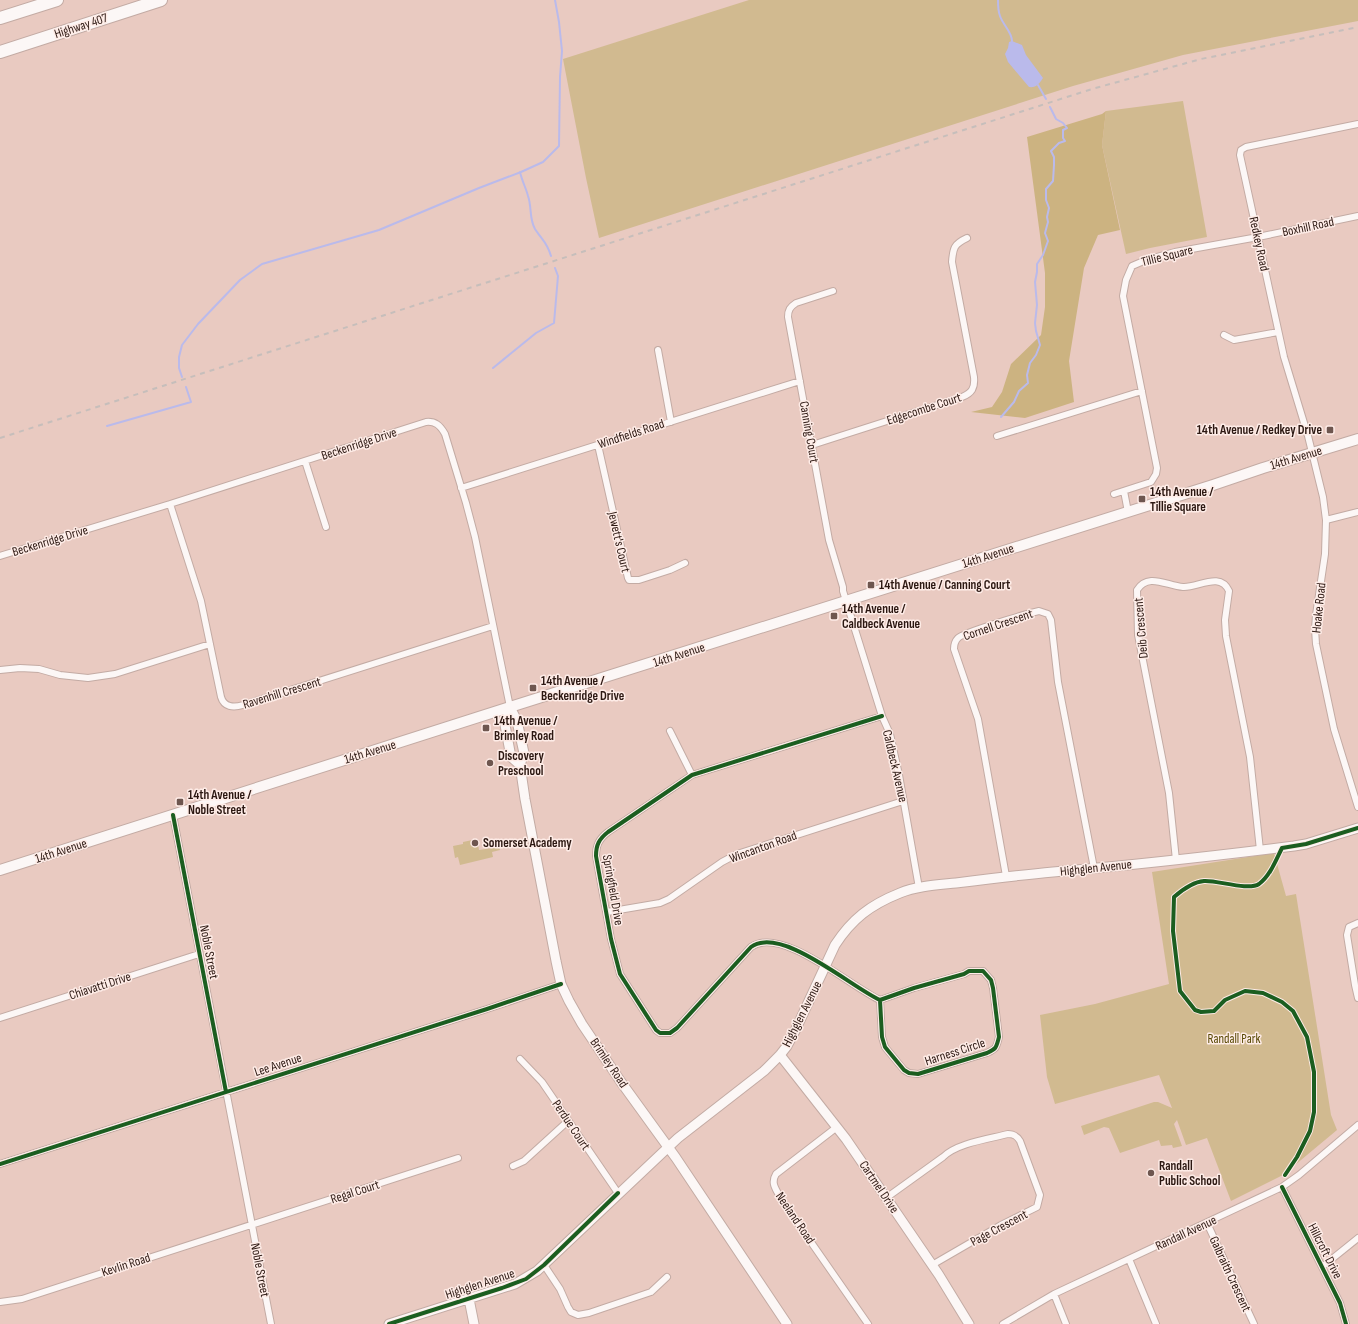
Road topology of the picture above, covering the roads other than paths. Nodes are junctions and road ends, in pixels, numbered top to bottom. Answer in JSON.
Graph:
{"nodes":[{"id":1,"x":57,"y":0,"type":"edge"},
{"id":2,"x":161,"y":0,"type":"edge"},
{"id":3,"x":26,"y":10,"type":"junction"},
{"id":4,"x":0,"y":15,"type":"edge"},
{"id":5,"x":0,"y":18,"type":"edge"},
{"id":6,"x":42,"y":39,"type":"junction"},
{"id":7,"x":0,"y":52,"type":"edge"},
{"id":8,"x":0,"y":60,"type":"edge"},
{"id":9,"x":1358,"y":124,"type":"edge"},
{"id":10,"x":1358,"y":216,"type":"edge"},
{"id":11,"x":1258,"y":237,"type":"junction"},
{"id":12,"x":967,"y":238,"type":"dead end"},
{"id":13,"x":834,"y":291,"type":"dead end"},
{"id":14,"x":1278,"y":332,"type":"junction"},
{"id":15,"x":1224,"y":335,"type":"dead end"},
{"id":16,"x":658,"y":350,"type":"dead end"},
{"id":17,"x":800,"y":381,"type":"junction"},
{"id":18,"x":1142,"y":391,"type":"junction"},
{"id":19,"x":671,"y":422,"type":"junction"},
{"id":20,"x":997,"y":436,"type":"dead end"},
{"id":21,"x":1358,"y":439,"type":"edge"},
{"id":22,"x":598,"y":445,"type":"junction"},
{"id":23,"x":812,"y":445,"type":"junction"},
{"id":24,"x":1312,"y":453,"type":"junction"},
{"id":25,"x":305,"y":461,"type":"junction"},
{"id":26,"x":461,"y":488,"type":"junction"},
{"id":27,"x":1124,"y":491,"type":"junction"},
{"id":28,"x":1114,"y":494,"type":"dead end"},
{"id":29,"x":170,"y":504,"type":"junction"},
{"id":30,"x":1128,"y":512,"type":"junction"},
{"id":31,"x":1358,"y":512,"type":"edge"},
{"id":32,"x":1326,"y":520,"type":"junction"},
{"id":33,"x":326,"y":527,"type":"dead end"},
{"id":34,"x":0,"y":556,"type":"edge"},
{"id":35,"x":685,"y":562,"type":"dead end"},
{"id":36,"x":846,"y":601,"type":"junction"},
{"id":37,"x":493,"y":626,"type":"junction"},
{"id":38,"x":210,"y":644,"type":"junction"},
{"id":39,"x":0,"y":670,"type":"edge"},
{"id":40,"x":510,"y":707,"type":"junction"},
{"id":41,"x":882,"y":716,"type":"junction"},
{"id":42,"x":670,"y":731,"type":"dead end"},
{"id":43,"x":520,"y":765,"type":"junction"},
{"id":44,"x":692,"y":775,"type":"junction"},
{"id":45,"x":903,"y":801,"type":"junction"},
{"id":46,"x":1358,"y":807,"type":"edge"},
{"id":47,"x":173,"y":815,"type":"junction"},
{"id":48,"x":1358,"y":828,"type":"edge"},
{"id":49,"x":1260,"y":850,"type":"junction"},
{"id":50,"x":1176,"y":860,"type":"junction"},
{"id":51,"x":1094,"y":868,"type":"junction"},
{"id":52,"x":0,"y":870,"type":"edge"},
{"id":53,"x":1006,"y":876,"type":"junction"},
{"id":54,"x":919,"y":888,"type":"junction"},
{"id":55,"x":607,"y":912,"type":"junction"},
{"id":56,"x":1358,"y":923,"type":"edge"},
{"id":57,"x":200,"y":954,"type":"junction"},
{"id":58,"x":825,"y":966,"type":"junction"},
{"id":59,"x":561,"y":984,"type":"junction"},
{"id":60,"x":1358,"y":998,"type":"edge"},
{"id":61,"x":880,"y":1000,"type":"junction"},
{"id":62,"x":0,"y":1018,"type":"edge"},
{"id":63,"x":780,"y":1055,"type":"junction"},
{"id":64,"x":520,"y":1059,"type":"dead end"},
{"id":65,"x":226,"y":1092,"type":"junction"},
{"id":66,"x":568,"y":1121,"type":"junction"},
{"id":67,"x":1358,"y":1125,"type":"edge"},
{"id":68,"x":837,"y":1127,"type":"junction"},
{"id":69,"x":668,"y":1147,"type":"junction"},
{"id":70,"x":458,"y":1158,"type":"dead end"},
{"id":71,"x":0,"y":1164,"type":"edge"},
{"id":72,"x":513,"y":1166,"type":"dead end"},
{"id":73,"x":1282,"y":1187,"type":"junction"},
{"id":74,"x":618,"y":1194,"type":"junction"},
{"id":75,"x":886,"y":1198,"type":"junction"},
{"id":76,"x":1207,"y":1223,"type":"junction"},
{"id":77,"x":252,"y":1225,"type":"junction"},
{"id":78,"x":1358,"y":1238,"type":"edge"},
{"id":79,"x":1129,"y":1260,"type":"junction"},
{"id":80,"x":544,"y":1265,"type":"junction"},
{"id":81,"x":932,"y":1265,"type":"junction"},
{"id":82,"x":1322,"y":1267,"type":"junction"},
{"id":83,"x":667,"y":1278,"type":"dead end"},
{"id":84,"x":1054,"y":1294,"type":"junction"},
{"id":85,"x":469,"y":1299,"type":"junction"},
{"id":86,"x":0,"y":1302,"type":"edge"},
{"id":87,"x":271,"y":1324,"type":"edge"},
{"id":88,"x":389,"y":1324,"type":"edge"},
{"id":89,"x":474,"y":1324,"type":"edge"},
{"id":90,"x":787,"y":1324,"type":"edge"},
{"id":91,"x":868,"y":1324,"type":"edge"},
{"id":92,"x":969,"y":1324,"type":"edge"},
{"id":93,"x":1003,"y":1324,"type":"edge"},
{"id":94,"x":1066,"y":1324,"type":"edge"},
{"id":95,"x":1156,"y":1324,"type":"edge"},
{"id":96,"x":1254,"y":1324,"type":"edge"},
{"id":97,"x":1346,"y":1324,"type":"edge"}],
"edges":[{"from":1,"to":3,"type":"highway"},
{"from":2,"to":6,"type":"highway","name":"Highway 407"},
{"from":3,"to":4,"type":"highway"},
{"from":3,"to":5,"type":"highway"},
{"from":6,"to":7,"type":"highway","name":"Highway 407"},
{"from":6,"to":8,"type":"highway"},
{"from":9,"to":11,"type":"street","name":"Redkey Road"},
{"from":10,"to":11,"type":"street","name":"Boxhill Road"},
{"from":11,"to":14,"type":"street","name":"Redkey Road"},
{"from":11,"to":18,"type":"street","name":"Tillie Square"},
{"from":12,"to":23,"type":"street","name":"Edgecombe Court"},
{"from":13,"to":17,"type":"street","name":"Canning Court"},
{"from":14,"to":15,"type":"street"},
{"from":14,"to":24,"type":"street","name":"Redkey Road"},
{"from":16,"to":19,"type":"street"},
{"from":17,"to":19,"type":"street","name":"Windfields Road"},
{"from":17,"to":23,"type":"street","name":"Canning Court"},
{"from":18,"to":20,"type":"street"},
{"from":18,"to":27,"type":"street","name":"Tillie Square"},
{"from":19,"to":22,"type":"street","name":"Windfields Road"},
{"from":21,"to":24,"type":"main road","name":"14th Avenue"},
{"from":22,"to":26,"type":"street","name":"Windfields Road"},
{"from":22,"to":35,"type":"street","name":"Jewett's Court"},
{"from":23,"to":36,"type":"street","name":"Canning Court"},
{"from":24,"to":30,"type":"main road","name":"14th Avenue"},
{"from":24,"to":32,"type":"street","name":"Hoake Road"},
{"from":25,"to":26,"type":"street","name":"Beckenridge Drive"},
{"from":25,"to":29,"type":"street","name":"Beckenridge Drive"},
{"from":25,"to":33,"type":"street"},
{"from":26,"to":37,"type":"street","name":"Beckenridge Drive"},
{"from":27,"to":28,"type":"street","name":"Tillie Square"},
{"from":27,"to":30,"type":"street"},
{"from":29,"to":34,"type":"street","name":"Beckenridge Drive"},
{"from":29,"to":38,"type":"street","name":"Ravenhill Crescent"},
{"from":30,"to":36,"type":"main road","name":"14th Avenue"},
{"from":31,"to":32,"type":"street"},
{"from":32,"to":46,"type":"street","name":"Hoake Road"},
{"from":36,"to":40,"type":"main road","name":"14th Avenue"},
{"from":36,"to":41,"type":"street","name":"Caldbeck Avenue"},
{"from":37,"to":38,"type":"street","name":"Ravenhill Crescent"},
{"from":37,"to":40,"type":"street","name":"Beckenridge Drive"},
{"from":38,"to":39,"type":"street"},
{"from":40,"to":43,"type":"street","name":"Brimley Road"},
{"from":40,"to":43,"type":"street","name":"Brimley Road"},
{"from":40,"to":47,"type":"main road","name":"14th Avenue"},
{"from":41,"to":44,"type":"street","name":"Springfield Drive"},
{"from":41,"to":45,"type":"street","name":"Caldbeck Avenue"},
{"from":42,"to":44,"type":"street"},
{"from":43,"to":59,"type":"street","name":"Brimley Road"},
{"from":44,"to":55,"type":"street","name":"Springfield Drive"},
{"from":45,"to":54,"type":"street","name":"Caldbeck Avenue"},
{"from":45,"to":55,"type":"street","name":"Wincanton Road"},
{"from":47,"to":52,"type":"main road","name":"14th Avenue"},
{"from":47,"to":57,"type":"street","name":"Noble Street"},
{"from":48,"to":49,"type":"street","name":"Highglen Avenue"},
{"from":49,"to":50,"type":"street","name":"Highglen Avenue"},
{"from":49,"to":50,"type":"street","name":"Deib Crescent"},
{"from":50,"to":51,"type":"street","name":"Highglen Avenue"},
{"from":51,"to":53,"type":"street","name":"Highglen Avenue"},
{"from":51,"to":53,"type":"street","name":"Cornell Crescent"},
{"from":53,"to":54,"type":"street","name":"Highglen Avenue"},
{"from":54,"to":58,"type":"street","name":"Highglen Avenue"},
{"from":55,"to":58,"type":"street","name":"Springfield Drive"},
{"from":56,"to":60,"type":"street"},
{"from":57,"to":62,"type":"street","name":"Chiavatti Drive"},
{"from":57,"to":65,"type":"street","name":"Noble Street"},
{"from":58,"to":61,"type":"street"},
{"from":58,"to":63,"type":"street","name":"Highglen Avenue"},
{"from":59,"to":65,"type":"street","name":"Lee Avenue"},
{"from":59,"to":69,"type":"street","name":"Brimley Road"},
{"from":61,"to":61,"type":"street","name":"Harness Circle"},
{"from":63,"to":68,"type":"street","name":"Cartmel Drive"},
{"from":63,"to":69,"type":"street","name":"Highglen Avenue"},
{"from":64,"to":66,"type":"street","name":"Perdue Court"},
{"from":65,"to":71,"type":"street","name":"Lee Avenue"},
{"from":65,"to":77,"type":"street","name":"Noble Street"},
{"from":66,"to":72,"type":"street"},
{"from":66,"to":74,"type":"street","name":"Perdue Court"},
{"from":67,"to":73,"type":"street","name":"Randall Avenue"},
{"from":68,"to":75,"type":"street","name":"Cartmel Drive"},
{"from":68,"to":91,"type":"street","name":"Neeland Road"},
{"from":69,"to":74,"type":"street","name":"Highglen Avenue"},
{"from":69,"to":90,"type":"street","name":"Brimley Road"},
{"from":70,"to":77,"type":"street","name":"Regal Court"},
{"from":73,"to":76,"type":"street","name":"Randall Avenue"},
{"from":73,"to":82,"type":"street","name":"Hillcroft Drive"},
{"from":74,"to":80,"type":"street","name":"Highglen Avenue"},
{"from":75,"to":81,"type":"street","name":"Cartmel Drive"},
{"from":75,"to":81,"type":"street","name":"Page Crescent"},
{"from":76,"to":79,"type":"street","name":"Randall Avenue"},
{"from":76,"to":96,"type":"street","name":"Galbraith Crescent"},
{"from":77,"to":86,"type":"street","name":"Kevlin Road"},
{"from":77,"to":87,"type":"street","name":"Noble Street"},
{"from":78,"to":82,"type":"street"},
{"from":79,"to":84,"type":"street","name":"Randall Avenue"},
{"from":79,"to":95,"type":"street"},
{"from":80,"to":83,"type":"street"},
{"from":80,"to":85,"type":"street","name":"Highglen Avenue"},
{"from":81,"to":92,"type":"street","name":"Cartmel Drive"},
{"from":82,"to":97,"type":"street","name":"Hillcroft Drive"},
{"from":84,"to":93,"type":"street","name":"Randall Avenue"},
{"from":84,"to":94,"type":"street"},
{"from":85,"to":88,"type":"street","name":"Highglen Avenue"},
{"from":85,"to":89,"type":"street"}]}
